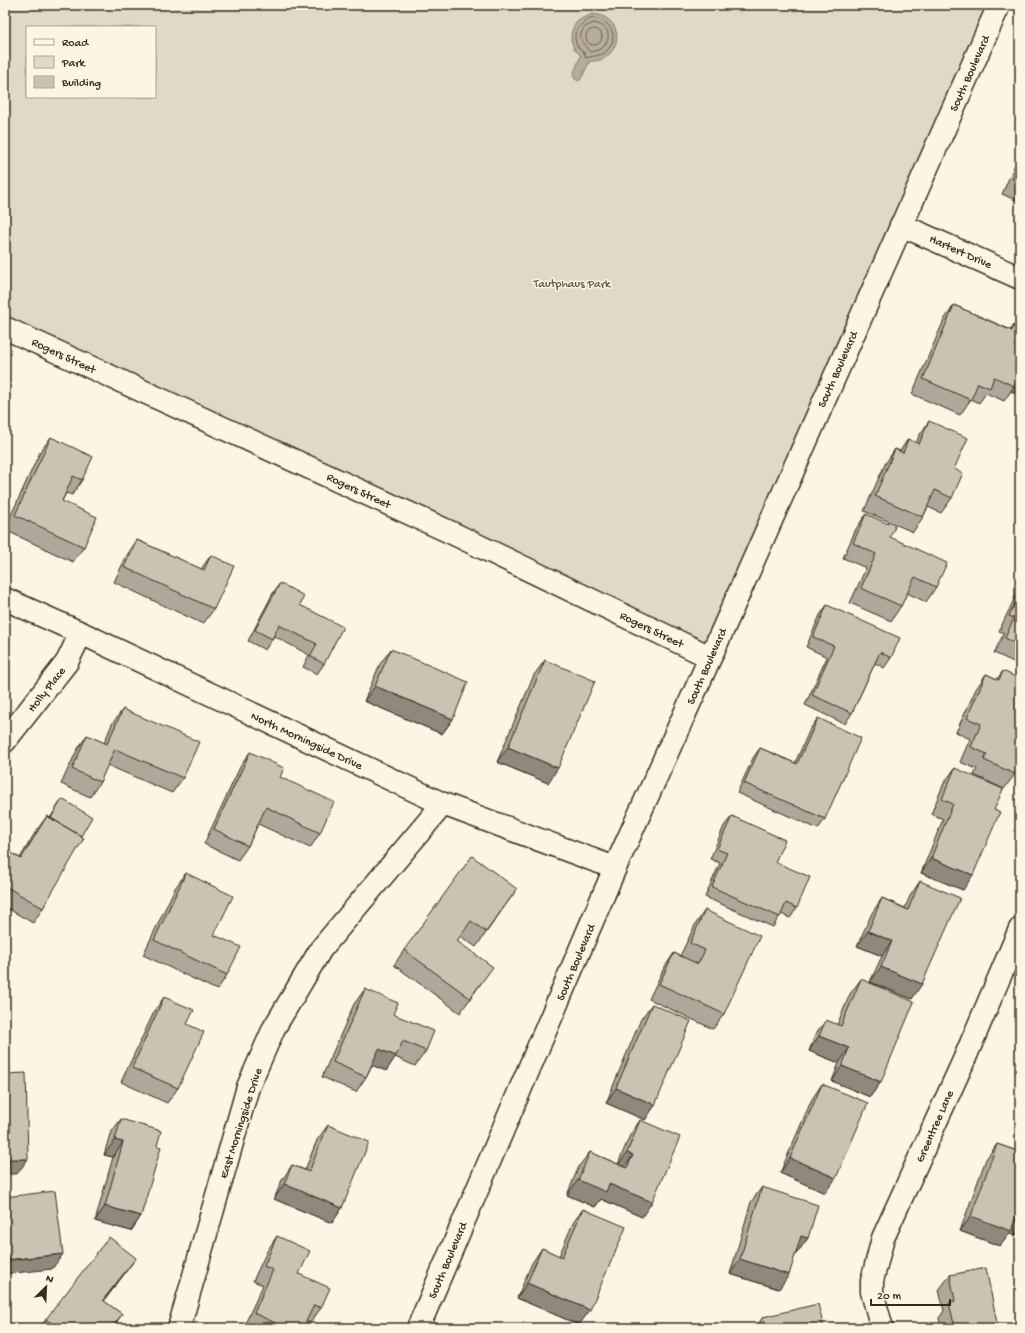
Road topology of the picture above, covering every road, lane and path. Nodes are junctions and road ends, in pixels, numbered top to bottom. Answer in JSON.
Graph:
{"nodes":[{"id":1,"x":999,"y":5,"type":"edge"},
{"id":2,"x":901,"y":225,"type":"junction"},
{"id":3,"x":1020,"y":278,"type":"edge"},
{"id":4,"x":5,"y":328,"type":"edge"},
{"id":5,"x":5,"y":598,"type":"edge"},
{"id":6,"x":82,"y":633,"type":"junction"},
{"id":7,"x":710,"y":657,"type":"junction"},
{"id":8,"x":5,"y":741,"type":"edge"},
{"id":9,"x":443,"y":804,"type":"junction"},
{"id":10,"x":615,"y":868,"type":"junction"},
{"id":11,"x":1020,"y":929,"type":"edge"},
{"id":12,"x":178,"y":1328,"type":"edge"},
{"id":13,"x":418,"y":1328,"type":"edge"},
{"id":14,"x":882,"y":1328,"type":"edge"}],
"edges":[{"from":1,"to":2,"type":"street","name":"South Boulevard"},
{"from":2,"to":3,"type":"street","name":"Hartert Drive"},
{"from":2,"to":7,"type":"street","name":"South Boulevard"},
{"from":4,"to":7,"type":"street","name":"Rogers Street"},
{"from":5,"to":6,"type":"street","name":"North Morningside Drive"},
{"from":6,"to":8,"type":"street","name":"Holly Place"},
{"from":6,"to":9,"type":"street","name":"North Morningside Drive"},
{"from":7,"to":10,"type":"street","name":"South Boulevard"},
{"from":9,"to":10,"type":"street","name":"North Morningside Drive"},
{"from":9,"to":12,"type":"street","name":"East Morningside Drive"},
{"from":10,"to":13,"type":"street","name":"South Boulevard"},
{"from":11,"to":14,"type":"street","name":"Greentree Lane"}]}
